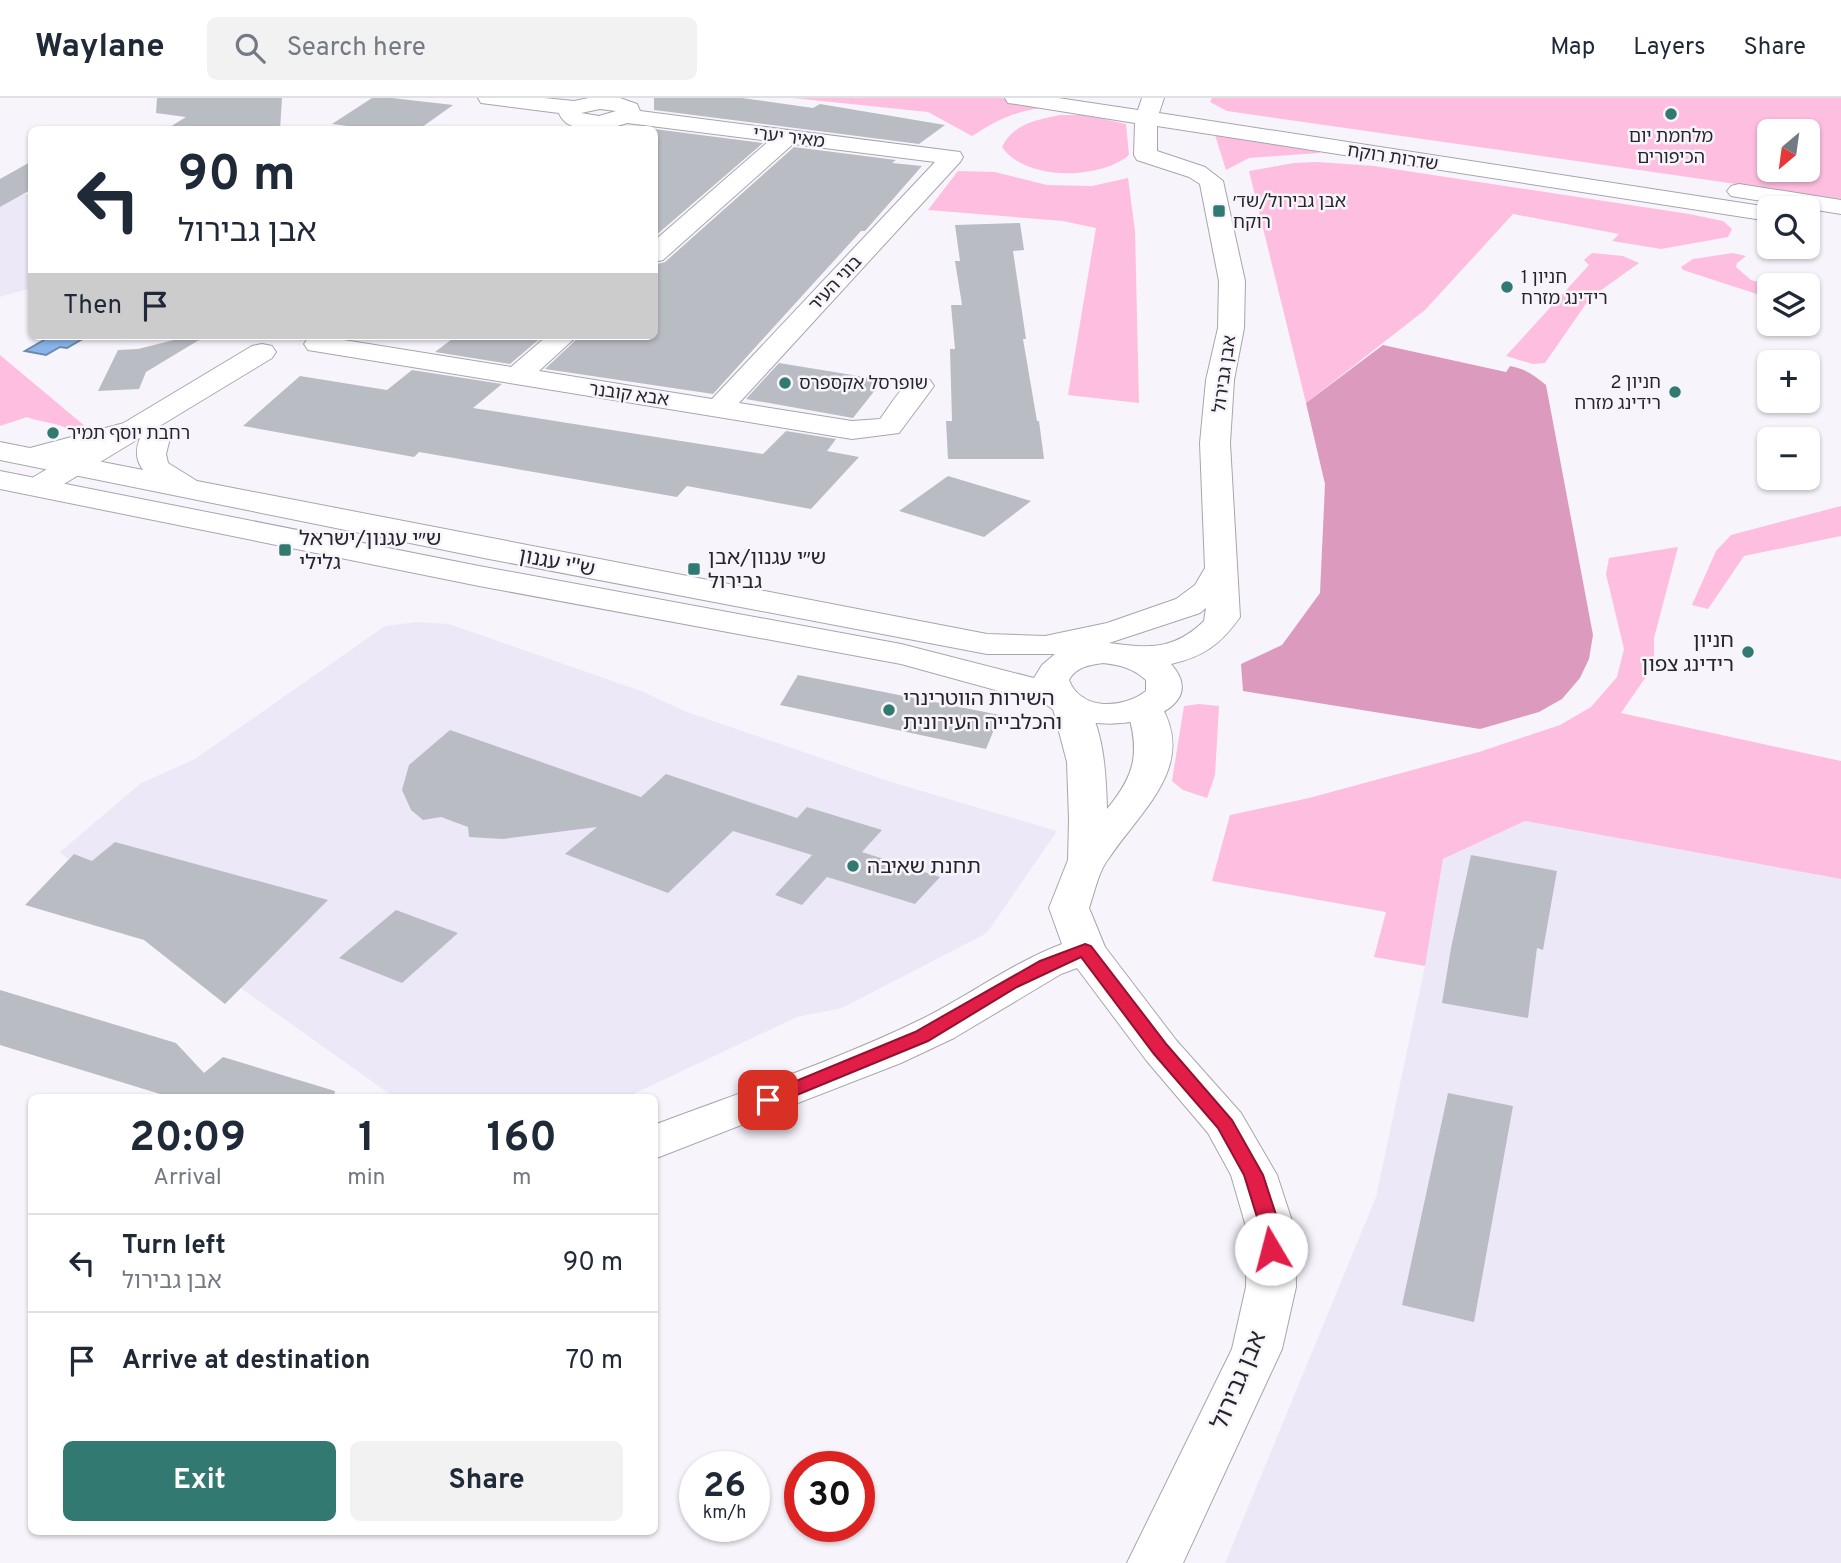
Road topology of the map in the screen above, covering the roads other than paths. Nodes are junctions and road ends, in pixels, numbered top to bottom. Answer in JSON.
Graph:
{"nodes":[{"id":1,"x":489,"y":98,"type":"edge"},
{"id":2,"x":1016,"y":98,"type":"edge"},
{"id":3,"x":1126,"y":98,"type":"edge"},
{"id":4,"x":1150,"y":106,"type":"edge"},
{"id":5,"x":1197,"y":117,"type":"junction"},
{"id":6,"x":578,"y":120,"type":"edge"},
{"id":7,"x":787,"y":137,"type":"junction"},
{"id":8,"x":951,"y":157,"type":"joint"},
{"id":9,"x":1841,"y":207,"type":"edge"},
{"id":10,"x":1757,"y":212,"type":"edge"},
{"id":11,"x":1820,"y":221,"type":"edge"},
{"id":12,"x":1841,"y":224,"type":"edge"},
{"id":13,"x":658,"y":251,"type":"edge"},
{"id":14,"x":319,"y":340,"type":"edge"},
{"id":15,"x":558,"y":340,"type":"edge"},
{"id":16,"x":262,"y":343,"type":"edge"},
{"id":17,"x":516,"y":377,"type":"junction"},
{"id":18,"x":920,"y":386,"type":"dead end"},
{"id":19,"x":719,"y":408,"type":"junction"},
{"id":20,"x":142,"y":433,"type":"junction"},
{"id":21,"x":2,"y":461,"type":"edge"},
{"id":22,"x":71,"y":480,"type":"junction"},
{"id":23,"x":188,"y":488,"type":"junction"},
{"id":24,"x":728,"y":594,"type":"junction"},
{"id":25,"x":1126,"y":645,"type":"junction"},
{"id":26,"x":1072,"y":659,"type":"junction"},
{"id":27,"x":1064,"y":701,"type":"junction"},
{"id":28,"x":1145,"y":709,"type":"junction"},
{"id":29,"x":1087,"y":859,"type":"junction"},
{"id":30,"x":1085,"y":950,"type":"junction"},
{"id":31,"x":658,"y":1141,"type":"edge"},
{"id":32,"x":1155,"y":1563,"type":"edge"}],
"edges":[{"from":1,"to":6,"type":"main road"},
{"from":2,"to":4,"type":"main road","name":"שדרות רוקח"},
{"from":3,"to":4,"type":"main road","name":"שדרות רוקח"},
{"from":4,"to":5,"type":"main road","name":"שדרות רוקח"},
{"from":4,"to":25,"type":"main road","name":"אבן גבירול"},
{"from":5,"to":9,"type":"main road","name":"שדרות רוקח"},
{"from":5,"to":10,"type":"main road","name":"שדרות רוקח"},
{"from":6,"to":7,"type":"main road","name":"מאיר יערי"},
{"from":7,"to":8,"type":"main road","name":"מאיר יערי"},
{"from":7,"to":13,"type":"main road"},
{"from":8,"to":19,"type":"main road","name":"בוני העיר"},
{"from":11,"to":12,"type":"main road"},
{"from":14,"to":16,"type":"main road"},
{"from":14,"to":17,"type":"main road","name":"אבא קובנר"},
{"from":15,"to":17,"type":"main road"},
{"from":16,"to":20,"type":"main road"},
{"from":17,"to":19,"type":"main road","name":"אבא קובנר"},
{"from":18,"to":19,"type":"main road","name":"אבא קובנר"},
{"from":20,"to":21,"type":"main road"},
{"from":20,"to":22,"type":"main road"},
{"from":20,"to":23,"type":"main road"},
{"from":21,"to":22,"type":"main road","name":"ש''י עגנון"},
{"from":21,"to":22,"type":"main road","name":"ש''י עגנון"},
{"from":22,"to":23,"type":"main road","name":"ש''י עגנון"},
{"from":22,"to":27,"type":"main road","name":"ש''י עגנון"},
{"from":23,"to":24,"type":"main road","name":"ש''י עגנון"},
{"from":24,"to":25,"type":"main road","name":"ש''י עגנון"},
{"from":24,"to":26,"type":"main road"},
{"from":25,"to":26,"type":"main road"},
{"from":25,"to":28,"type":"main road"},
{"from":26,"to":27,"type":"main road"},
{"from":27,"to":28,"type":"main road","name":"ש''י עגנון"},
{"from":27,"to":29,"type":"main road"},
{"from":28,"to":29,"type":"main road","name":"אבן גבירול"},
{"from":29,"to":30,"type":"main road","name":"אבן גבירול"},
{"from":30,"to":31,"type":"main road"},
{"from":30,"to":32,"type":"main road","name":"אבן גבירול"}]}
